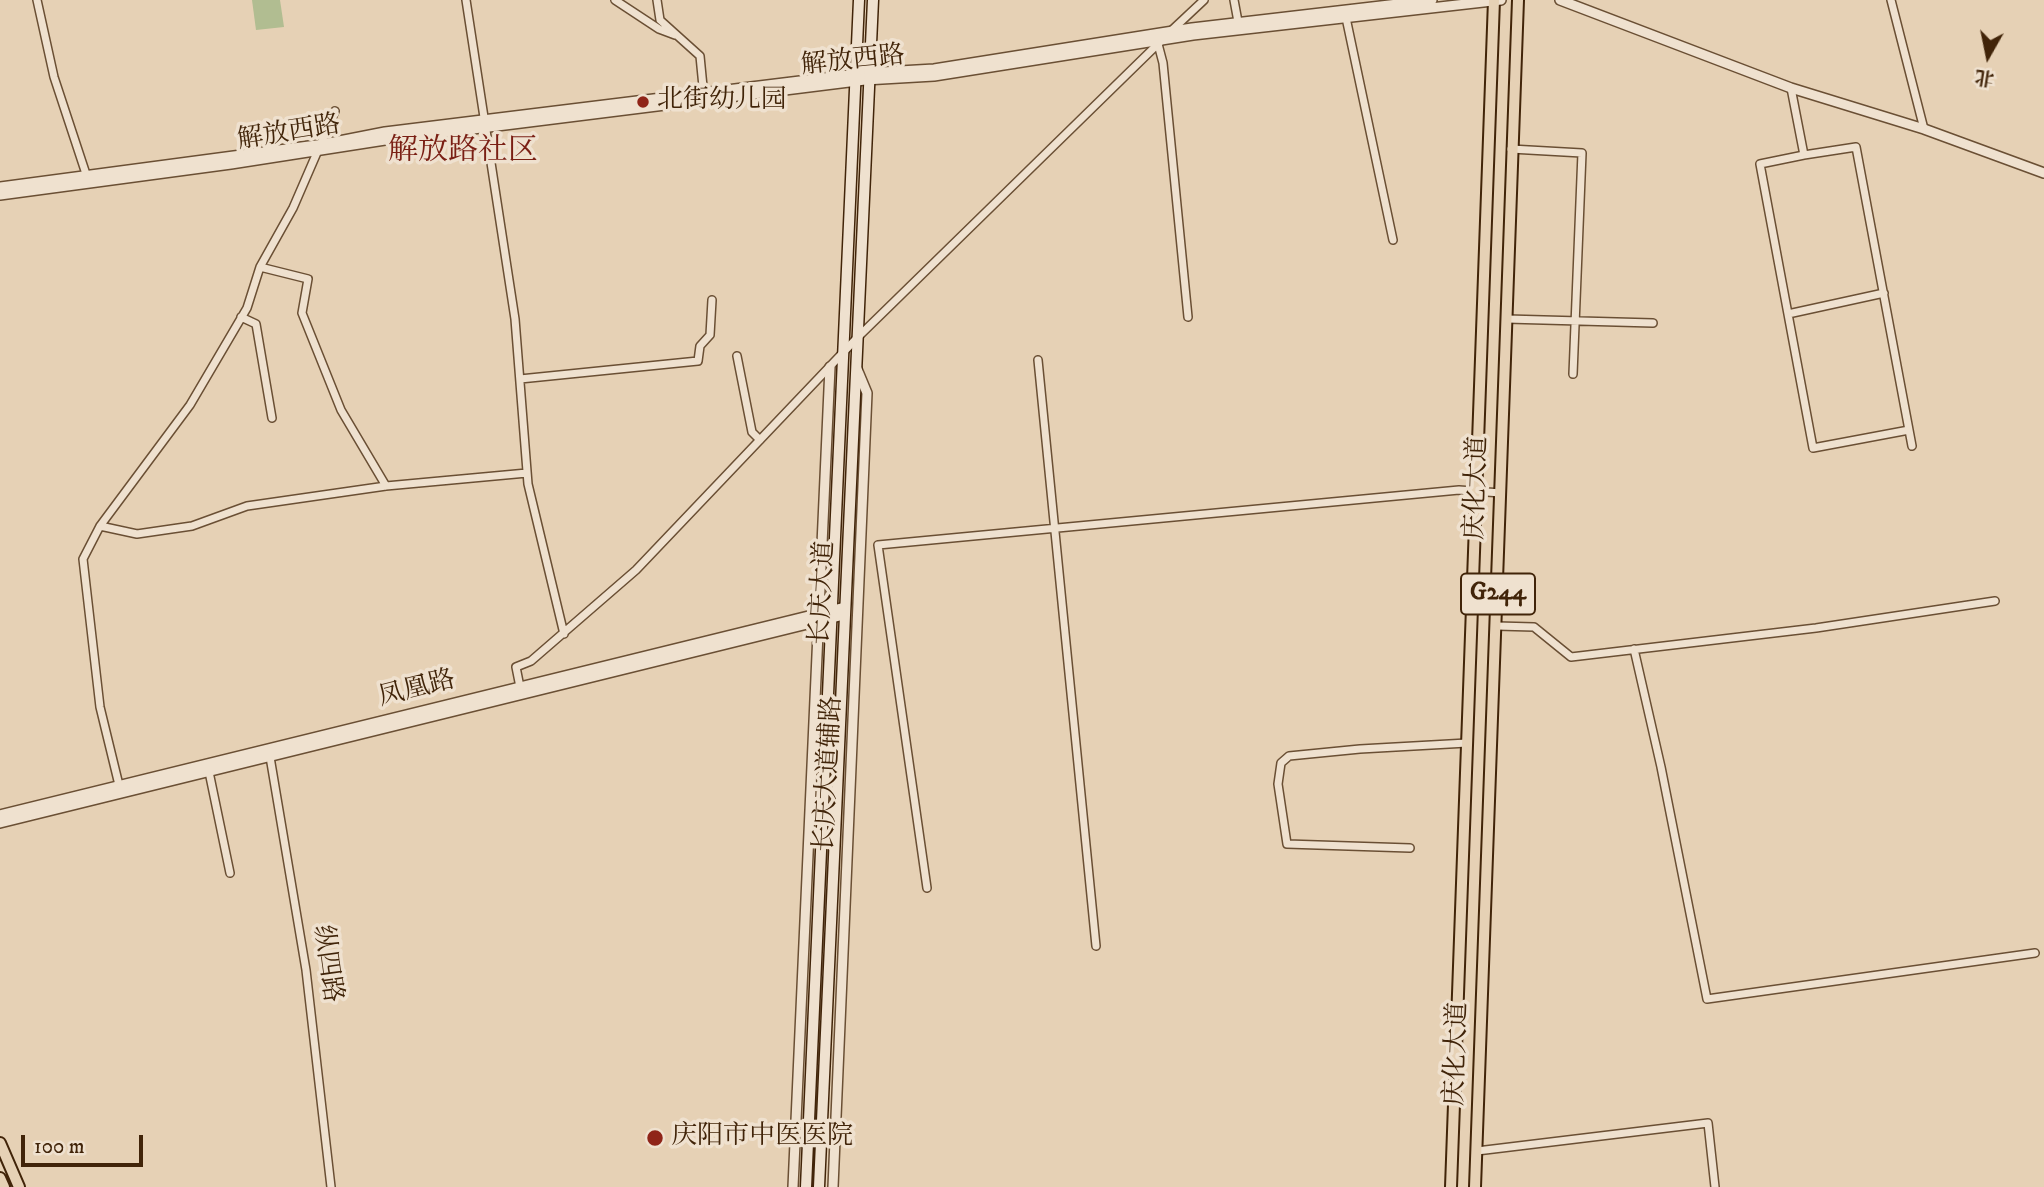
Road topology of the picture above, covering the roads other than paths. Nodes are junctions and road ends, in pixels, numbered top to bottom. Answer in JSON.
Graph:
{"nodes":[{"id":1,"x":37,"y":0,"type":"edge"},
{"id":2,"x":466,"y":0,"type":"edge"},
{"id":3,"x":615,"y":0,"type":"edge"},
{"id":4,"x":657,"y":0,"type":"edge"},
{"id":5,"x":859,"y":0,"type":"edge"},
{"id":6,"x":873,"y":0,"type":"edge"},
{"id":7,"x":1204,"y":0,"type":"edge"},
{"id":8,"x":1234,"y":0,"type":"edge"},
{"id":9,"x":1432,"y":0,"type":"edge"},
{"id":10,"x":1494,"y":0,"type":"edge"},
{"id":11,"x":1501,"y":0,"type":"edge"},
{"id":12,"x":1517,"y":0,"type":"edge"},
{"id":13,"x":1560,"y":0,"type":"edge"},
{"id":14,"x":1891,"y":0,"type":"edge"},
{"id":15,"x":1345,"y":13,"type":"junction"},
{"id":16,"x":1238,"y":26,"type":"junction"},
{"id":17,"x":1170,"y":32,"type":"junction"},
{"id":18,"x":679,"y":36,"type":"junction"},
{"id":19,"x":1160,"y":42,"type":"junction"},
{"id":20,"x":869,"y":76,"type":"junction"},
{"id":21,"x":856,"y":78,"type":"junction"},
{"id":22,"x":1791,"y":88,"type":"junction"},
{"id":23,"x":704,"y":98,"type":"junction"},
{"id":24,"x":335,"y":111,"type":"dead end"},
{"id":25,"x":486,"y":124,"type":"junction"},
{"id":26,"x":1924,"y":129,"type":"junction"},
{"id":27,"x":319,"y":148,"type":"junction"},
{"id":28,"x":1511,"y":149,"type":"junction"},
{"id":29,"x":1804,"y":155,"type":"junction"},
{"id":30,"x":2044,"y":173,"type":"edge"},
{"id":31,"x":88,"y":180,"type":"junction"},
{"id":32,"x":0,"y":187,"type":"edge"},
{"id":33,"x":0,"y":195,"type":"edge"},
{"id":34,"x":1393,"y":240,"type":"dead end"},
{"id":35,"x":260,"y":267,"type":"junction"},
{"id":36,"x":1884,"y":293,"type":"junction"},
{"id":37,"x":712,"y":300,"type":"dead end"},
{"id":38,"x":1788,"y":314,"type":"junction"},
{"id":39,"x":241,"y":317,"type":"junction"},
{"id":40,"x":1188,"y":317,"type":"dead end"},
{"id":41,"x":1507,"y":319,"type":"junction"},
{"id":42,"x":1575,"y":320,"type":"junction"},
{"id":43,"x":1653,"y":323,"type":"dead end"},
{"id":44,"x":856,"y":339,"type":"junction"},
{"id":45,"x":843,"y":353,"type":"junction"},
{"id":46,"x":737,"y":356,"type":"dead end"},
{"id":47,"x":1038,"y":360,"type":"dead end"},
{"id":48,"x":855,"y":365,"type":"junction"},
{"id":49,"x":830,"y":367,"type":"junction"},
{"id":50,"x":1573,"y":374,"type":"dead end"},
{"id":51,"x":520,"y":379,"type":"junction"},
{"id":52,"x":272,"y":418,"type":"dead end"},
{"id":53,"x":1909,"y":430,"type":"junction"},
{"id":54,"x":760,"y":440,"type":"junction"},
{"id":55,"x":1912,"y":446,"type":"dead end"},
{"id":56,"x":527,"y":473,"type":"junction"},
{"id":57,"x":386,"y":486,"type":"junction"},
{"id":58,"x":1475,"y":491,"type":"junction"},
{"id":59,"x":1501,"y":494,"type":"junction"},
{"id":60,"x":100,"y":526,"type":"junction"},
{"id":61,"x":1055,"y":528,"type":"junction"},
{"id":62,"x":1995,"y":601,"type":"dead end"},
{"id":63,"x":845,"y":611,"type":"junction"},
{"id":64,"x":831,"y":614,"type":"junction"},
{"id":65,"x":818,"y":617,"type":"junction"},
{"id":66,"x":1497,"y":626,"type":"junction"},
{"id":67,"x":564,"y":634,"type":"junction"},
{"id":68,"x":1634,"y":649,"type":"junction"},
{"id":69,"x":520,"y":687,"type":"junction"},
{"id":70,"x":1467,"y":743,"type":"junction"},
{"id":71,"x":267,"y":752,"type":"junction"},
{"id":72,"x":208,"y":766,"type":"junction"},
{"id":73,"x":119,"y":785,"type":"junction"},
{"id":74,"x":0,"y":816,"type":"edge"},
{"id":75,"x":0,"y":823,"type":"edge"},
{"id":76,"x":1410,"y":848,"type":"dead end"},
{"id":77,"x":230,"y":873,"type":"dead end"},
{"id":78,"x":927,"y":888,"type":"dead end"},
{"id":79,"x":1096,"y":946,"type":"dead end"},
{"id":80,"x":2035,"y":953,"type":"dead end"},
{"id":81,"x":0,"y":1143,"type":"edge"},
{"id":82,"x":1477,"y":1151,"type":"junction"},
{"id":83,"x":0,"y":1178,"type":"edge"},
{"id":84,"x":4,"y":1187,"type":"edge"},
{"id":85,"x":19,"y":1187,"type":"edge"},
{"id":86,"x":329,"y":1187,"type":"edge"},
{"id":87,"x":793,"y":1187,"type":"edge"},
{"id":88,"x":806,"y":1187,"type":"edge"},
{"id":89,"x":819,"y":1187,"type":"edge"},
{"id":90,"x":833,"y":1187,"type":"edge"},
{"id":91,"x":1451,"y":1187,"type":"edge"},
{"id":92,"x":1475,"y":1187,"type":"edge"},
{"id":93,"x":1715,"y":1187,"type":"edge"}],
"edges":[{"from":1,"to":31,"type":"street"},
{"from":2,"to":25,"type":"street"},
{"from":3,"to":18,"type":"street"},
{"from":4,"to":18,"type":"street"},
{"from":5,"to":21,"type":"main road","name":"长庆大道"},
{"from":6,"to":20,"type":"main road","name":"长庆大道"},
{"from":7,"to":17,"type":"street"},
{"from":8,"to":16,"type":"street"},
{"from":9,"to":15,"type":"street","name":"解放西路"},
{"from":10,"to":11,"type":"street","name":"解放西路"},
{"from":10,"to":15,"type":"street","name":"解放西路"},
{"from":10,"to":58,"type":"main road","name":"庆化大道","number":"G244"},
{"from":12,"to":28,"type":"main road","name":"庆化大道","number":"G244"},
{"from":13,"to":22,"type":"street"},
{"from":14,"to":26,"type":"street"},
{"from":15,"to":16,"type":"street","name":"解放西路"},
{"from":15,"to":34,"type":"street"},
{"from":16,"to":17,"type":"street","name":"解放西路"},
{"from":16,"to":19,"type":"street","name":"解放西路"},
{"from":17,"to":19,"type":"street"},
{"from":17,"to":20,"type":"street","name":"解放西路"},
{"from":18,"to":23,"type":"street"},
{"from":19,"to":20,"type":"street","name":"解放西路"},
{"from":19,"to":40,"type":"street"},
{"from":19,"to":44,"type":"street"},
{"from":20,"to":21,"type":"street","name":"解放西路"},
{"from":20,"to":44,"type":"main road","name":"长庆大道"},
{"from":21,"to":23,"type":"street","name":"解放西路"},
{"from":21,"to":45,"type":"main road","name":"长庆大道"},
{"from":22,"to":26,"type":"street"},
{"from":22,"to":29,"type":"street"},
{"from":23,"to":25,"type":"street","name":"解放西路"},
{"from":24,"to":27,"type":"street"},
{"from":25,"to":27,"type":"street","name":"解放西路"},
{"from":25,"to":51,"type":"street"},
{"from":26,"to":30,"type":"street"},
{"from":27,"to":31,"type":"street","name":"解放西路"},
{"from":27,"to":35,"type":"street"},
{"from":28,"to":41,"type":"main road","name":"庆化大道","number":"G244"},
{"from":28,"to":42,"type":"street"},
{"from":29,"to":36,"type":"street"},
{"from":29,"to":38,"type":"street"},
{"from":31,"to":32,"type":"street","name":"解放西路"},
{"from":31,"to":33,"type":"street","name":"解放西路"},
{"from":35,"to":39,"type":"street"},
{"from":35,"to":57,"type":"street"},
{"from":36,"to":38,"type":"street"},
{"from":36,"to":53,"type":"street"},
{"from":37,"to":51,"type":"street"},
{"from":38,"to":53,"type":"street"},
{"from":39,"to":52,"type":"street"},
{"from":39,"to":60,"type":"street"},
{"from":41,"to":42,"type":"street"},
{"from":41,"to":59,"type":"main road","name":"庆化大道","number":"G244"},
{"from":42,"to":43,"type":"street"},
{"from":42,"to":50,"type":"street"},
{"from":44,"to":45,"type":"street"},
{"from":44,"to":48,"type":"main road","name":"长庆大道"},
{"from":45,"to":49,"type":"street"},
{"from":45,"to":64,"type":"main road","name":"长庆大道"},
{"from":46,"to":54,"type":"street"},
{"from":47,"to":61,"type":"street"},
{"from":48,"to":63,"type":"main road","name":"长庆大道"},
{"from":48,"to":90,"type":"street","name":"长庆大道辅路"},
{"from":49,"to":54,"type":"street"},
{"from":49,"to":65,"type":"street","name":"长庆大道辅路"},
{"from":51,"to":56,"type":"street"},
{"from":53,"to":55,"type":"street"},
{"from":54,"to":67,"type":"street"},
{"from":56,"to":57,"type":"street"},
{"from":56,"to":67,"type":"street"},
{"from":57,"to":60,"type":"street"},
{"from":58,"to":59,"type":"street"},
{"from":58,"to":61,"type":"street"},
{"from":58,"to":70,"type":"main road","name":"庆化大道","number":"G244"},
{"from":59,"to":66,"type":"main road","name":"庆化大道","number":"G244"},
{"from":60,"to":73,"type":"street"},
{"from":61,"to":78,"type":"street"},
{"from":61,"to":79,"type":"street"},
{"from":62,"to":68,"type":"street"},
{"from":63,"to":64,"type":"street","name":"凤凰路"},
{"from":63,"to":89,"type":"main road","name":"长庆大道"},
{"from":64,"to":65,"type":"street","name":"凤凰路"},
{"from":64,"to":88,"type":"main road","name":"长庆大道"},
{"from":65,"to":69,"type":"street","name":"凤凰路"},
{"from":65,"to":71,"type":"street","name":"凤凰路"},
{"from":65,"to":87,"type":"street","name":"长庆大道辅路"},
{"from":66,"to":68,"type":"street"},
{"from":66,"to":82,"type":"main road","name":"庆化大道","number":"G244"},
{"from":67,"to":69,"type":"street"},
{"from":68,"to":80,"type":"street"},
{"from":69,"to":71,"type":"street","name":"凤凰路"},
{"from":70,"to":76,"type":"street"},
{"from":70,"to":91,"type":"main road","name":"庆化大道","number":"G244"},
{"from":71,"to":72,"type":"street","name":"凤凰路"},
{"from":71,"to":86,"type":"street","name":"纵四路"},
{"from":72,"to":73,"type":"street","name":"凤凰路"},
{"from":72,"to":75,"type":"street","name":"凤凰路"},
{"from":72,"to":77,"type":"street"},
{"from":73,"to":74,"type":"street","name":"凤凰路"},
{"from":81,"to":85,"type":"main road"},
{"from":82,"to":92,"type":"main road","name":"庆化大道","number":"G244"},
{"from":82,"to":93,"type":"street"},
{"from":83,"to":84,"type":"main road"}]}
